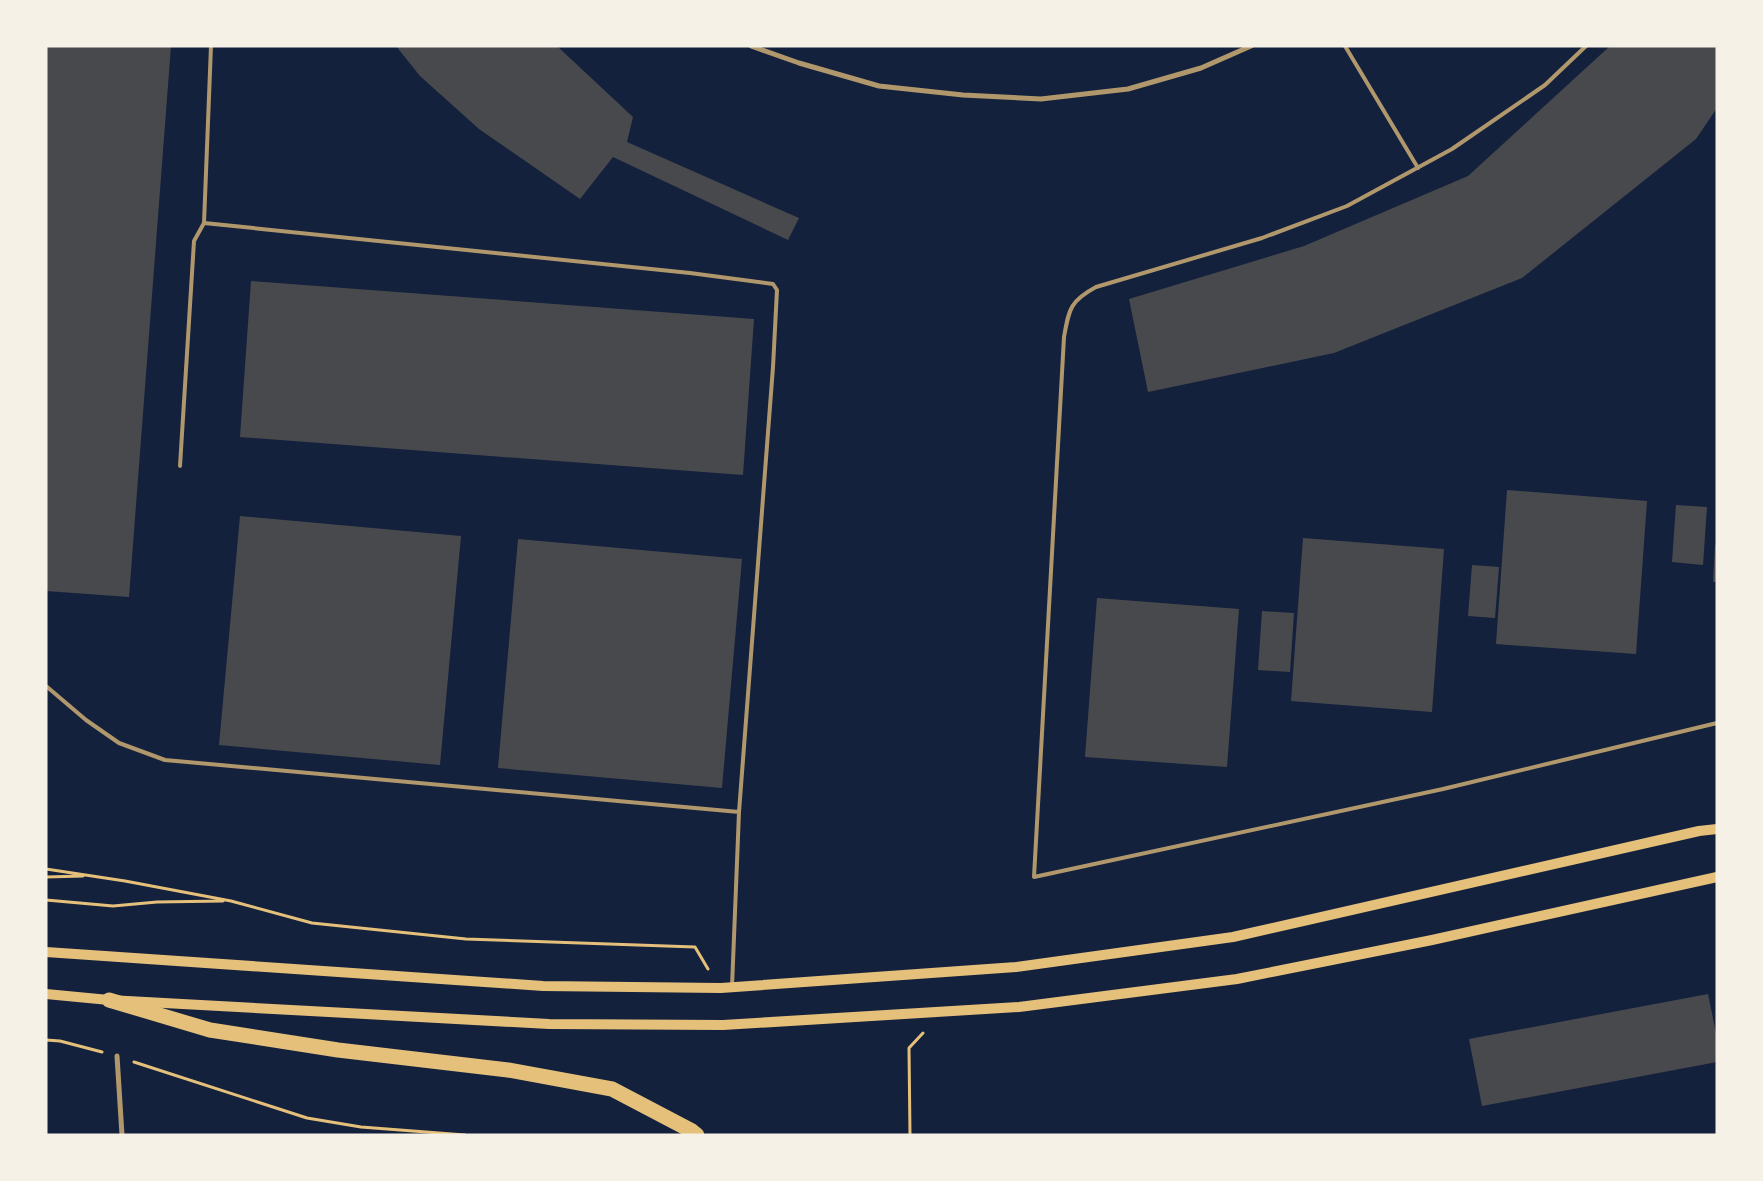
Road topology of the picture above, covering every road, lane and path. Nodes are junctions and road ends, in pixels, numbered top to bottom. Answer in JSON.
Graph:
{"nodes":[{"id":1,"x":211,"y":46,"type":"edge"},
{"id":2,"x":751,"y":46,"type":"edge"},
{"id":3,"x":1251,"y":46,"type":"edge"},
{"id":4,"x":1345,"y":46,"type":"edge"},
{"id":5,"x":1586,"y":46,"type":"edge"},
{"id":6,"x":1418,"y":168,"type":"junction"},
{"id":7,"x":204,"y":223,"type":"junction"},
{"id":8,"x":180,"y":466,"type":"dead end"},
{"id":9,"x":46,"y":686,"type":"edge"},
{"id":10,"x":1717,"y":722,"type":"edge"},
{"id":11,"x":739,"y":812,"type":"junction"},
{"id":12,"x":1717,"y":829,"type":"edge"},
{"id":13,"x":46,"y":868,"type":"edge"},
{"id":14,"x":94,"y":876,"type":"junction"},
{"id":15,"x":46,"y":877,"type":"edge"},
{"id":16,"x":1717,"y":877,"type":"edge"},
{"id":17,"x":46,"y":900,"type":"edge"},
{"id":18,"x":231,"y":901,"type":"junction"},
{"id":19,"x":46,"y":952,"type":"edge"},
{"id":20,"x":732,"y":987,"type":"junction"},
{"id":21,"x":721,"y":988,"type":"junction"},
{"id":22,"x":46,"y":994,"type":"edge"},
{"id":23,"x":109,"y":1000,"type":"junction"},
{"id":24,"x":944,"y":1011,"type":"junction"},
{"id":25,"x":46,"y":1040,"type":"edge"},
{"id":26,"x":117,"y":1056,"type":"junction"},
{"id":27,"x":122,"y":1135,"type":"edge"},
{"id":28,"x":465,"y":1135,"type":"edge"},
{"id":29,"x":697,"y":1135,"type":"edge"},
{"id":30,"x":910,"y":1135,"type":"edge"}],
"edges":[{"from":1,"to":7,"type":"lane"},
{"from":2,"to":3,"type":"street"},
{"from":4,"to":6,"type":"lane"},
{"from":5,"to":6,"type":"lane"},
{"from":6,"to":10,"type":"lane"},
{"from":7,"to":8,"type":"lane"},
{"from":7,"to":11,"type":"lane"},
{"from":9,"to":11,"type":"lane"},
{"from":11,"to":20,"type":"lane"},
{"from":12,"to":20,"type":"main road"},
{"from":13,"to":14,"type":"path"},
{"from":14,"to":15,"type":"path"},
{"from":14,"to":18,"type":"path"},
{"from":16,"to":24,"type":"main road"},
{"from":17,"to":18,"type":"path"},
{"from":18,"to":21,"type":"path"},
{"from":19,"to":21,"type":"main road"},
{"from":20,"to":21,"type":"main road"},
{"from":22,"to":23,"type":"main road"},
{"from":23,"to":24,"type":"main road"},
{"from":23,"to":29,"type":"highway"},
{"from":24,"to":30,"type":"path"},
{"from":25,"to":26,"type":"path"},
{"from":26,"to":27,"type":"street"},
{"from":26,"to":28,"type":"path"}]}
